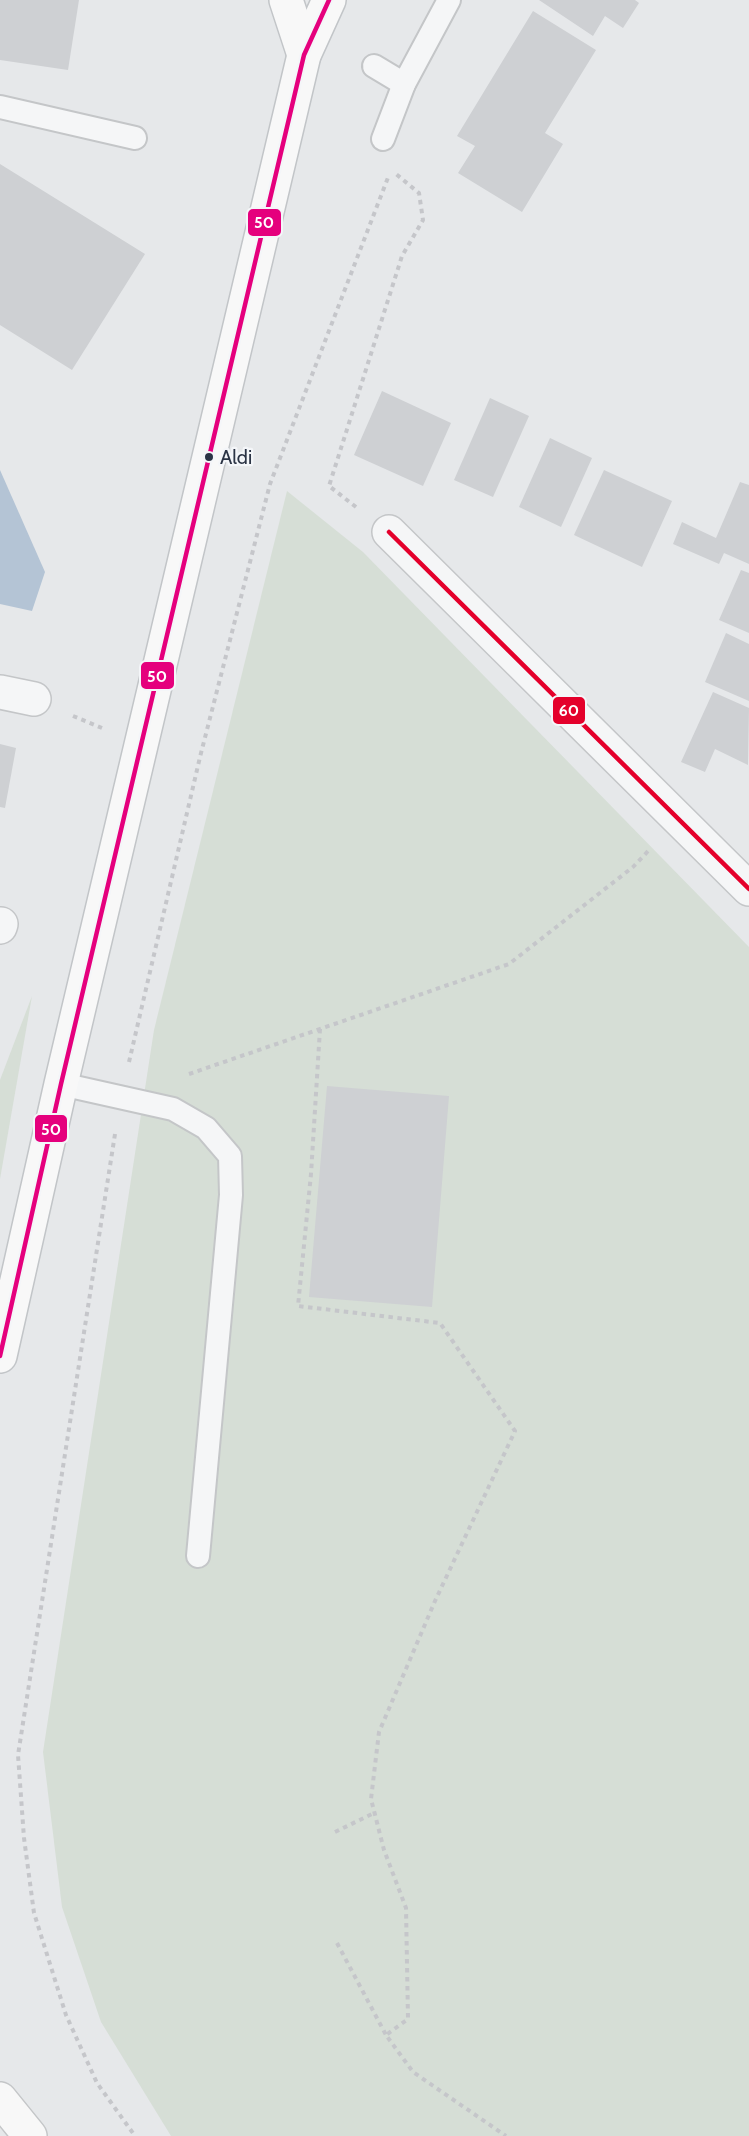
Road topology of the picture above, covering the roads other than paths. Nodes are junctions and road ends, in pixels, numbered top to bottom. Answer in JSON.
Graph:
{"nodes":[{"id":1,"x":286,"y":0,"type":"edge"},
{"id":2,"x":329,"y":0,"type":"edge"},
{"id":3,"x":449,"y":0,"type":"edge"},
{"id":4,"x":304,"y":54,"type":"junction"},
{"id":5,"x":374,"y":66,"type":"dead end"},
{"id":6,"x":404,"y":84,"type":"junction"},
{"id":7,"x":0,"y":107,"type":"edge"},
{"id":8,"x":135,"y":138,"type":"dead end"},
{"id":9,"x":383,"y":139,"type":"dead end"},
{"id":10,"x":389,"y":532,"type":"road end"},
{"id":11,"x":0,"y":692,"type":"edge"},
{"id":12,"x":34,"y":699,"type":"road end"},
{"id":13,"x":749,"y":889,"type":"edge"},
{"id":14,"x":61,"y":1084,"type":"junction"},
{"id":15,"x":0,"y":1356,"type":"edge"},
{"id":16,"x":198,"y":1556,"type":"dead end"},
{"id":17,"x":0,"y":2099,"type":"edge"},
{"id":18,"x":30,"y":2136,"type":"edge"}],
"edges":[{"from":1,"to":4,"type":"main road"},
{"from":2,"to":4,"type":"main road"},
{"from":3,"to":6,"type":"lane"},
{"from":4,"to":14,"type":"main road"},
{"from":5,"to":6,"type":"lane"},
{"from":6,"to":9,"type":"lane"},
{"from":7,"to":8,"type":"lane"},
{"from":10,"to":13,"type":"street"},
{"from":11,"to":12,"type":"street"},
{"from":14,"to":15,"type":"main road"},
{"from":14,"to":16,"type":"lane"},
{"from":17,"to":18,"type":"main road"}]}
